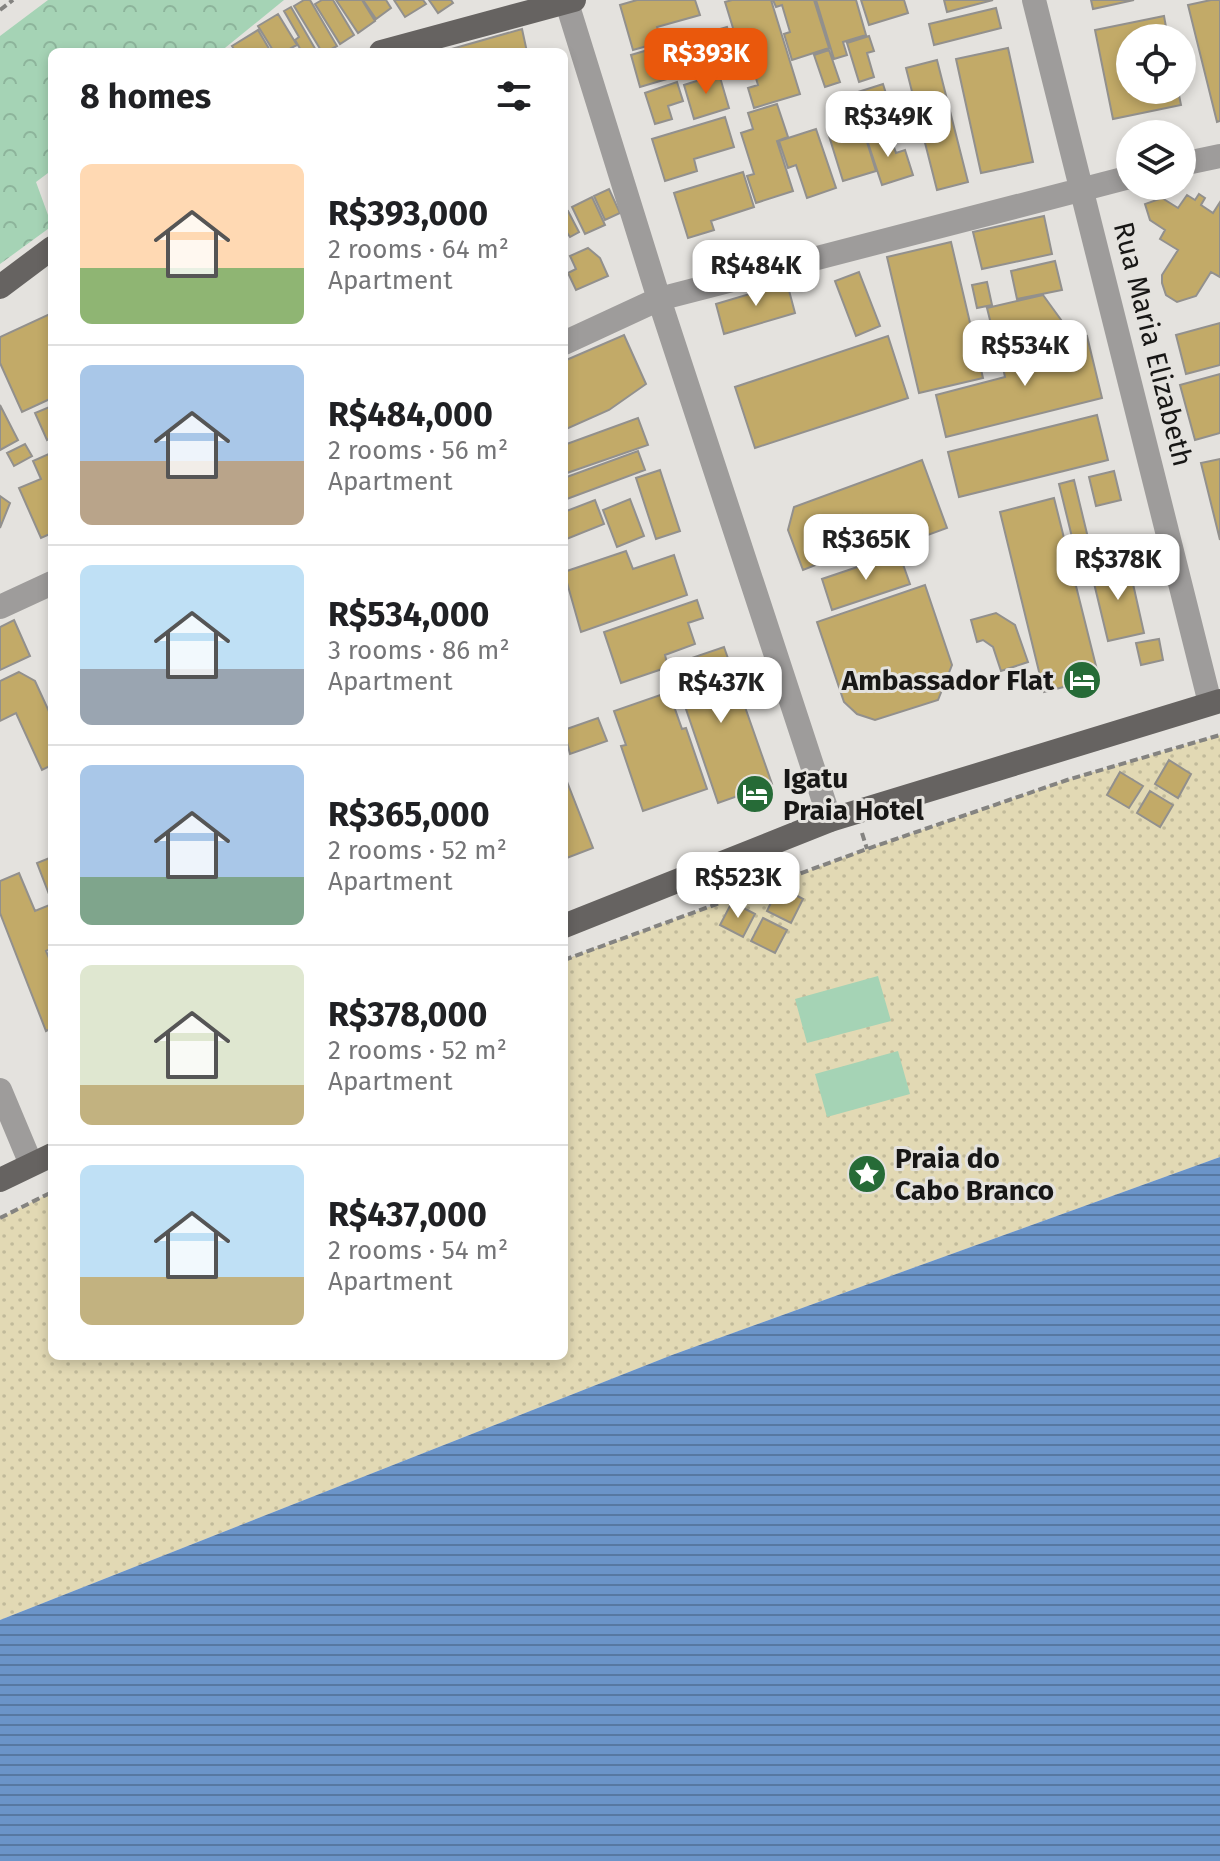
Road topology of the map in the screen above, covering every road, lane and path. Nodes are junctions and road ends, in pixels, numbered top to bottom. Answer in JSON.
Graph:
{"nodes":[{"id":1,"x":13,"y":0,"type":"edge"},
{"id":2,"x":1034,"y":0,"type":"edge"},
{"id":3,"x":569,"y":1,"type":"edge"},
{"id":4,"x":0,"y":10,"type":"edge"},
{"id":5,"x":396,"y":48,"type":"edge"},
{"id":6,"x":1220,"y":156,"type":"edge"},
{"id":7,"x":1196,"y":161,"type":"edge"},
{"id":8,"x":1116,"y":180,"type":"edge"},
{"id":9,"x":1083,"y":187,"type":"junction"},
{"id":10,"x":48,"y":251,"type":"edge"},
{"id":11,"x":0,"y":287,"type":"edge"},
{"id":12,"x":659,"y":299,"type":"junction"},
{"id":13,"x":568,"y":341,"type":"edge"},
{"id":14,"x":48,"y":585,"type":"edge"},
{"id":15,"x":0,"y":607,"type":"edge"},
{"id":16,"x":1215,"y":702,"type":"edge"},
{"id":17,"x":1220,"y":735,"type":"edge"},
{"id":18,"x":830,"y":820,"type":"junction"},
{"id":19,"x":568,"y":924,"type":"edge"},
{"id":20,"x":568,"y":959,"type":"edge"},
{"id":21,"x":0,"y":1090,"type":"edge"},
{"id":22,"x":41,"y":1159,"type":"edge"},
{"id":23,"x":0,"y":1180,"type":"edge"},
{"id":24,"x":48,"y":1194,"type":"edge"},
{"id":25,"x":0,"y":1218,"type":"edge"}],
"edges":[{"from":1,"to":4,"type":"path"},
{"from":2,"to":9,"type":"street","name":"Rua Maria Elizabeth"},
{"from":3,"to":5,"type":"main road"},
{"from":3,"to":12,"type":"street"},
{"from":6,"to":7,"type":"street"},
{"from":8,"to":9,"type":"street"},
{"from":9,"to":12,"type":"street"},
{"from":9,"to":16,"type":"street","name":"Rua Maria Elizabeth"},
{"from":10,"to":11,"type":"main road"},
{"from":12,"to":13,"type":"street"},
{"from":12,"to":18,"type":"street"},
{"from":14,"to":15,"type":"street"},
{"from":16,"to":18,"type":"main road"},
{"from":17,"to":20,"type":"path"},
{"from":18,"to":19,"type":"main road"},
{"from":21,"to":22,"type":"street"},
{"from":22,"to":23,"type":"main road"},
{"from":24,"to":25,"type":"path"}]}
